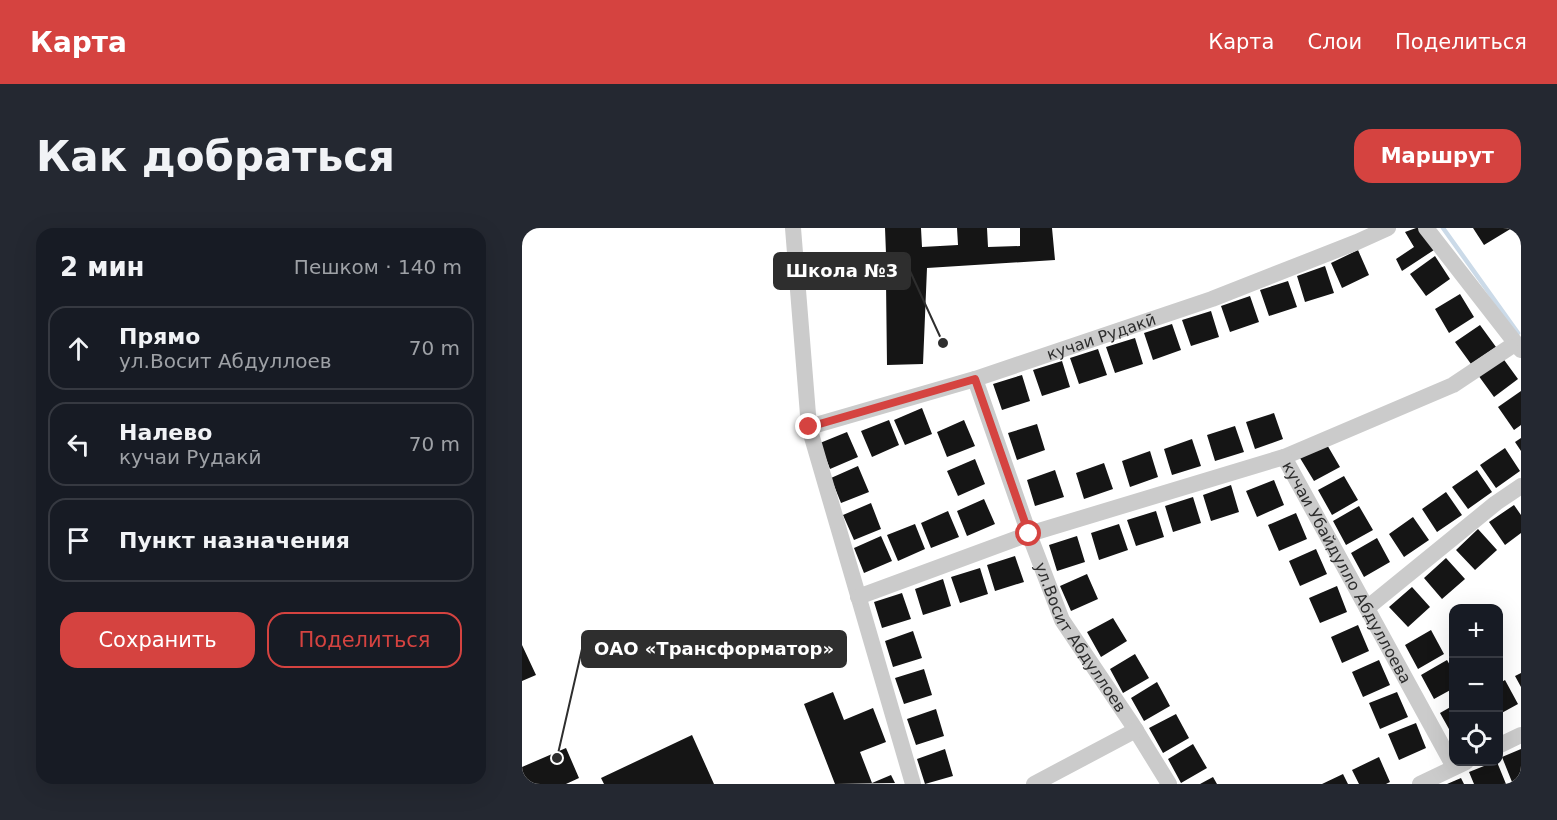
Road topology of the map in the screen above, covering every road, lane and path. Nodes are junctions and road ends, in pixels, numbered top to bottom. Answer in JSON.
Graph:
{"nodes":[{"id":1,"x":793,"y":228,"type":"edge"},
{"id":2,"x":1388,"y":228,"type":"edge"},
{"id":3,"x":1426,"y":228,"type":"edge"},
{"id":4,"x":1515,"y":349,"type":"edge"},
{"id":5,"x":975,"y":379,"type":"junction"},
{"id":6,"x":809,"y":427,"type":"junction"},
{"id":7,"x":1284,"y":457,"type":"junction"},
{"id":8,"x":1521,"y":486,"type":"edge"},
{"id":9,"x":1029,"y":534,"type":"junction"},
{"id":10,"x":856,"y":590,"type":"junction"},
{"id":11,"x":1367,"y":608,"type":"junction"},
{"id":12,"x":1136,"y":730,"type":"junction"},
{"id":13,"x":1521,"y":735,"type":"edge"},
{"id":14,"x":1503,"y":744,"type":"edge"},
{"id":15,"x":1449,"y":746,"type":"edge"},
{"id":16,"x":1456,"y":766,"type":"edge"},
{"id":17,"x":913,"y":784,"type":"edge"},
{"id":18,"x":1034,"y":784,"type":"edge"},
{"id":19,"x":1169,"y":784,"type":"edge"},
{"id":20,"x":1420,"y":784,"type":"edge"}],
"edges":[{"from":1,"to":6,"type":"street"},
{"from":2,"to":5,"type":"street","name":"кучаи Рудакӣ"},
{"from":3,"to":4,"type":"street"},
{"from":4,"to":7,"type":"street"},
{"from":5,"to":6,"type":"street","name":"кучаи Рудакӣ"},
{"from":5,"to":9,"type":"street","name":"ул.Восит Абдуллоев"},
{"from":6,"to":10,"type":"street"},
{"from":7,"to":9,"type":"street","name":"кучаи Убайдулло Абдуллоева"},
{"from":7,"to":11,"type":"street","name":"кучаи Убайдулло Абдуллоева"},
{"from":8,"to":11,"type":"street"},
{"from":9,"to":10,"type":"street","name":"кучаи Убайдулло Абдуллоева"},
{"from":9,"to":12,"type":"street","name":"ул.Восит Абдуллоев"},
{"from":10,"to":17,"type":"street"},
{"from":11,"to":15,"type":"street","name":"кучаи Убайдулло Абдуллоева"},
{"from":12,"to":18,"type":"street"},
{"from":12,"to":19,"type":"street","name":"ул.Восит Абдуллоев"},
{"from":13,"to":14,"type":"street"},
{"from":16,"to":20,"type":"street"}]}
